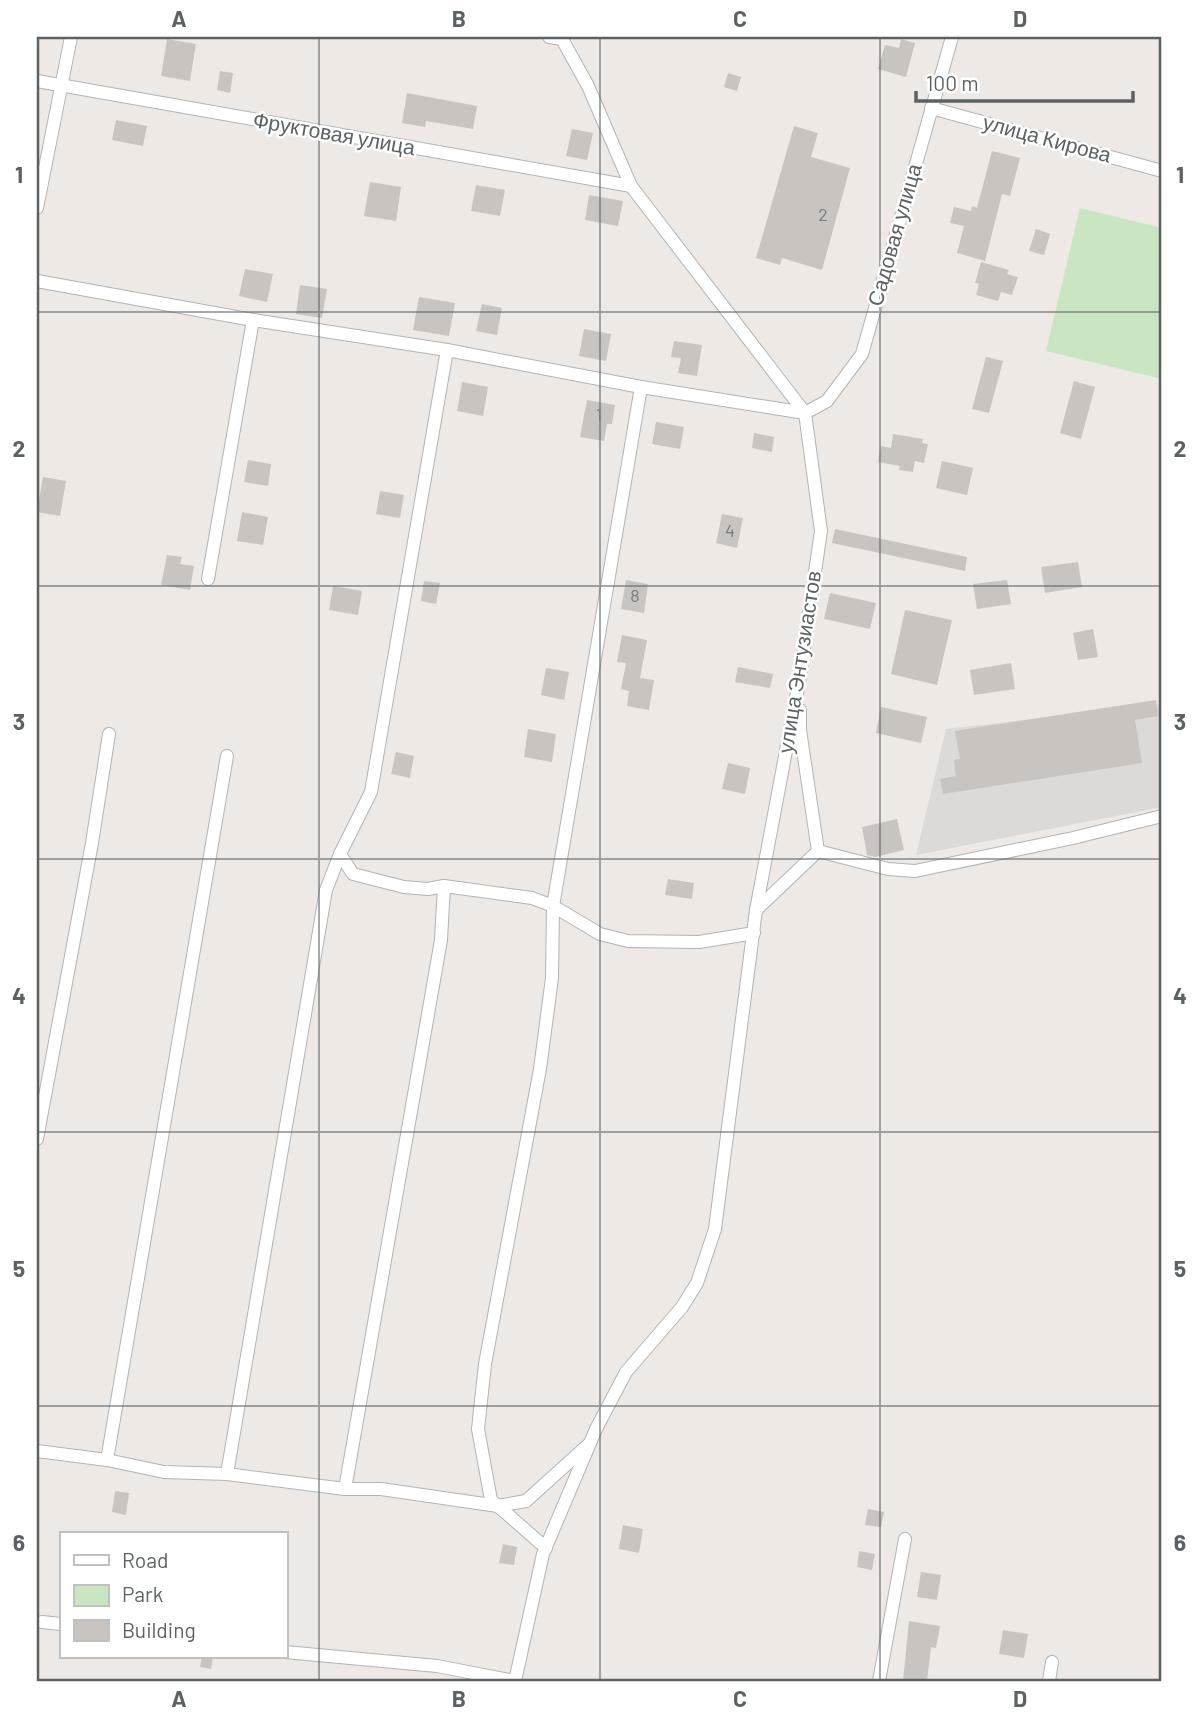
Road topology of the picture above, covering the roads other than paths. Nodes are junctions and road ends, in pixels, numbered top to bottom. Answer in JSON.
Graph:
{"nodes":[{"id":1,"x":71,"y":37,"type":"edge"},
{"id":2,"x":549,"y":37,"type":"edge"},
{"id":3,"x":952,"y":37,"type":"edge"},
{"id":4,"x":37,"y":80,"type":"edge"},
{"id":5,"x":62,"y":85,"type":"junction"},
{"id":6,"x":931,"y":108,"type":"junction"},
{"id":7,"x":1162,"y":171,"type":"edge"},
{"id":8,"x":631,"y":186,"type":"junction"},
{"id":9,"x":37,"y":208,"type":"edge"},
{"id":10,"x":37,"y":281,"type":"edge"},
{"id":11,"x":253,"y":320,"type":"junction"},
{"id":12,"x":447,"y":350,"type":"junction"},
{"id":13,"x":642,"y":387,"type":"junction"},
{"id":14,"x":805,"y":413,"type":"junction"},
{"id":15,"x":208,"y":579,"type":"dead end"},
{"id":16,"x":800,"y":682,"type":"junction"},
{"id":17,"x":109,"y":734,"type":"dead end"},
{"id":18,"x":227,"y":756,"type":"dead end"},
{"id":19,"x":1162,"y":816,"type":"edge"},
{"id":20,"x":818,"y":851,"type":"junction"},
{"id":21,"x":340,"y":854,"type":"junction"},
{"id":22,"x":444,"y":886,"type":"junction"},
{"id":23,"x":553,"y":906,"type":"junction"},
{"id":24,"x":756,"y":910,"type":"junction"},
{"id":25,"x":754,"y":933,"type":"junction"},
{"id":26,"x":37,"y":1139,"type":"edge"},
{"id":27,"x":592,"y":1441,"type":"junction"},
{"id":28,"x":37,"y":1451,"type":"edge"},
{"id":29,"x":107,"y":1460,"type":"junction"},
{"id":30,"x":227,"y":1475,"type":"junction"},
{"id":31,"x":345,"y":1489,"type":"junction"},
{"id":32,"x":498,"y":1506,"type":"junction"},
{"id":33,"x":905,"y":1539,"type":"dead end"},
{"id":34,"x":546,"y":1548,"type":"junction"},
{"id":35,"x":42,"y":1622,"type":"dead end"},
{"id":36,"x":60,"y":1624,"type":"edge"},
{"id":37,"x":287,"y":1652,"type":"edge"},
{"id":38,"x":1052,"y":1662,"type":"dead end"},
{"id":39,"x":515,"y":1681,"type":"edge"},
{"id":40,"x":878,"y":1681,"type":"edge"},
{"id":41,"x":1048,"y":1681,"type":"edge"}],
"edges":[{"from":1,"to":5,"type":"street"},
{"from":2,"to":8,"type":"street"},
{"from":3,"to":6,"type":"street","name":"Садовая улица"},
{"from":4,"to":5,"type":"street","name":"Фруктовая улица"},
{"from":5,"to":8,"type":"street","name":"Фруктовая улица"},
{"from":5,"to":9,"type":"street"},
{"from":6,"to":7,"type":"street","name":"улица Кирова"},
{"from":6,"to":14,"type":"street","name":"Садовая улица"},
{"from":8,"to":14,"type":"street"},
{"from":10,"to":11,"type":"street"},
{"from":11,"to":12,"type":"street"},
{"from":11,"to":15,"type":"street"},
{"from":12,"to":13,"type":"street"},
{"from":12,"to":21,"type":"street"},
{"from":13,"to":14,"type":"street"},
{"from":13,"to":23,"type":"street"},
{"from":14,"to":16,"type":"street","name":"улица Энтузиастов"},
{"from":16,"to":20,"type":"street"},
{"from":16,"to":24,"type":"street","name":"улица Энтузиастов"},
{"from":17,"to":26,"type":"street"},
{"from":18,"to":29,"type":"street"},
{"from":19,"to":20,"type":"street"},
{"from":20,"to":24,"type":"street"},
{"from":21,"to":22,"type":"street"},
{"from":21,"to":30,"type":"street"},
{"from":22,"to":23,"type":"street"},
{"from":22,"to":31,"type":"street"},
{"from":23,"to":25,"type":"street"},
{"from":23,"to":32,"type":"street"},
{"from":24,"to":25,"type":"street","name":"улица Энтузиастов"},
{"from":25,"to":27,"type":"street","name":"улица Энтузиастов"},
{"from":27,"to":32,"type":"street"},
{"from":27,"to":34,"type":"street","name":"улица Энтузиастов"},
{"from":28,"to":29,"type":"street"},
{"from":29,"to":30,"type":"street"},
{"from":30,"to":31,"type":"street"},
{"from":31,"to":32,"type":"street"},
{"from":32,"to":34,"type":"street"},
{"from":33,"to":40,"type":"street"},
{"from":34,"to":39,"type":"street","name":"улица Энтузиастов"},
{"from":35,"to":36,"type":"street"},
{"from":37,"to":39,"type":"street"},
{"from":38,"to":41,"type":"street"}]}
